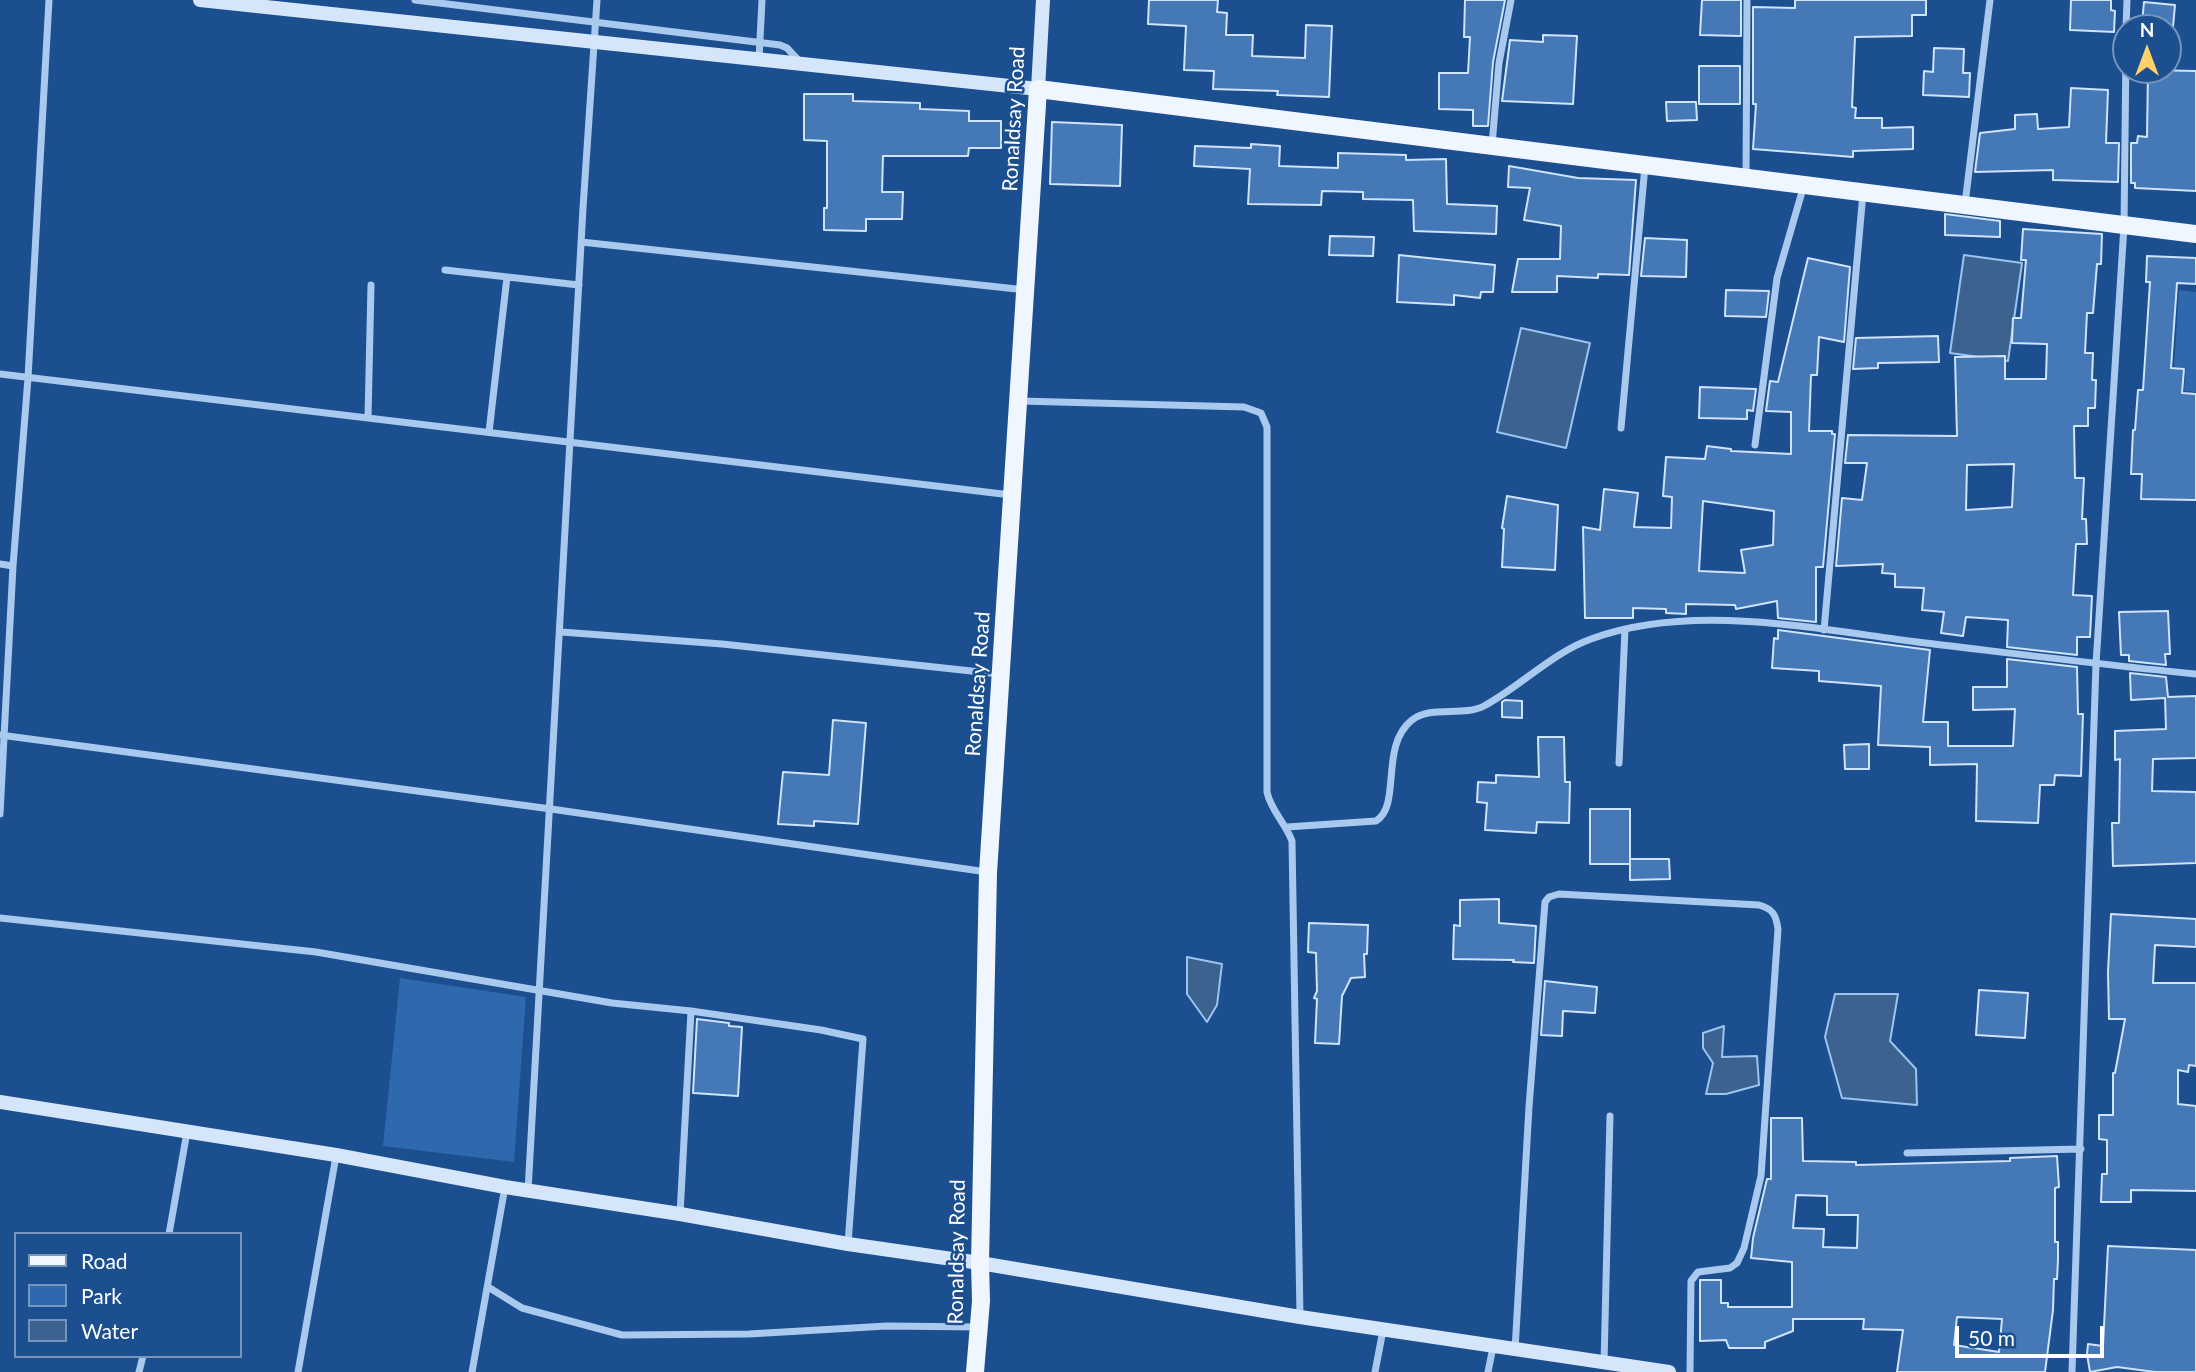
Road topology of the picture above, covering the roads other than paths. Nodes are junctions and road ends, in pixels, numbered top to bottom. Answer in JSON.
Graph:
{"nodes":[{"id":1,"x":50,"y":0,"type":"edge"},
{"id":2,"x":200,"y":0,"type":"edge"},
{"id":3,"x":415,"y":0,"type":"edge"},
{"id":4,"x":597,"y":0,"type":"edge"},
{"id":5,"x":762,"y":0,"type":"edge"},
{"id":6,"x":1043,"y":0,"type":"edge"},
{"id":7,"x":1511,"y":0,"type":"edge"},
{"id":8,"x":1747,"y":0,"type":"edge"},
{"id":9,"x":1990,"y":0,"type":"edge"},
{"id":10,"x":595,"y":21,"type":"junction"},
{"id":11,"x":594,"y":42,"type":"junction"},
{"id":12,"x":760,"y":43,"type":"junction"},
{"id":13,"x":759,"y":59,"type":"junction"},
{"id":14,"x":800,"y":63,"type":"junction"},
{"id":15,"x":2126,"y":84,"type":"edge"},
{"id":16,"x":1038,"y":89,"type":"junction"},
{"id":17,"x":1492,"y":145,"type":"junction"},
{"id":18,"x":1646,"y":165,"type":"junction"},
{"id":19,"x":1746,"y":178,"type":"junction"},
{"id":20,"x":1804,"y":184,"type":"junction"},
{"id":21,"x":1863,"y":192,"type":"junction"},
{"id":22,"x":1965,"y":206,"type":"junction"},
{"id":23,"x":2124,"y":226,"type":"junction"},
{"id":24,"x":2196,"y":234,"type":"edge"},
{"id":25,"x":581,"y":242,"type":"junction"},
{"id":26,"x":444,"y":270,"type":"dead end"},
{"id":27,"x":507,"y":277,"type":"junction"},
{"id":28,"x":371,"y":285,"type":"dead end"},
{"id":29,"x":579,"y":285,"type":"junction"},
{"id":30,"x":1027,"y":290,"type":"junction"},
{"id":31,"x":0,"y":374,"type":"edge"},
{"id":32,"x":28,"y":378,"type":"junction"},
{"id":33,"x":1020,"y":401,"type":"junction"},
{"id":34,"x":368,"y":418,"type":"junction"},
{"id":35,"x":1621,"y":428,"type":"dead end"},
{"id":36,"x":489,"y":432,"type":"junction"},
{"id":37,"x":571,"y":440,"type":"junction"},
{"id":38,"x":1755,"y":445,"type":"dead end"},
{"id":39,"x":1013,"y":495,"type":"junction"},
{"id":40,"x":0,"y":564,"type":"edge"},
{"id":41,"x":13,"y":566,"type":"junction"},
{"id":42,"x":1625,"y":629,"type":"junction"},
{"id":43,"x":1824,"y":630,"type":"junction"},
{"id":44,"x":561,"y":632,"type":"junction"},
{"id":45,"x":2096,"y":664,"type":"junction"},
{"id":46,"x":1001,"y":674,"type":"junction"},
{"id":47,"x":2196,"y":674,"type":"edge"},
{"id":48,"x":2,"y":735,"type":"edge"},
{"id":49,"x":1619,"y":763,"type":"dead end"},
{"id":50,"x":551,"y":809,"type":"junction"},
{"id":51,"x":0,"y":814,"type":"edge"},
{"id":52,"x":1287,"y":827,"type":"junction"},
{"id":53,"x":988,"y":873,"type":"junction"},
{"id":54,"x":0,"y":918,"type":"edge"},
{"id":55,"x":540,"y":990,"type":"junction"},
{"id":56,"x":691,"y":1011,"type":"junction"},
{"id":57,"x":0,"y":1102,"type":"edge"},
{"id":58,"x":1610,"y":1116,"type":"dead end"},
{"id":59,"x":187,"y":1131,"type":"junction"},
{"id":60,"x":2081,"y":1149,"type":"junction"},
{"id":61,"x":1907,"y":1153,"type":"dead end"},
{"id":62,"x":336,"y":1155,"type":"junction"},
{"id":63,"x":505,"y":1188,"type":"junction"},
{"id":64,"x":528,"y":1191,"type":"junction"},
{"id":65,"x":680,"y":1214,"type":"junction"},
{"id":66,"x":169,"y":1232,"type":"edge"},
{"id":67,"x":848,"y":1244,"type":"junction"},
{"id":68,"x":980,"y":1263,"type":"junction"},
{"id":69,"x":488,"y":1287,"type":"junction"},
{"id":70,"x":1300,"y":1317,"type":"junction"},
{"id":71,"x":979,"y":1328,"type":"junction"},
{"id":72,"x":1383,"y":1330,"type":"junction"},
{"id":73,"x":1493,"y":1347,"type":"junction"},
{"id":74,"x":1515,"y":1350,"type":"junction"},
{"id":75,"x":1604,"y":1364,"type":"junction"},
{"id":76,"x":298,"y":1372,"type":"edge"},
{"id":77,"x":472,"y":1372,"type":"edge"},
{"id":78,"x":975,"y":1372,"type":"edge"},
{"id":79,"x":1374,"y":1372,"type":"edge"},
{"id":80,"x":1488,"y":1372,"type":"edge"},
{"id":81,"x":1669,"y":1372,"type":"edge"},
{"id":82,"x":1690,"y":1372,"type":"edge"},
{"id":83,"x":2072,"y":1372,"type":"edge"}],
"edges":[{"from":1,"to":32,"type":"street"},
{"from":2,"to":11,"type":"street"},
{"from":3,"to":10,"type":"street"},
{"from":4,"to":10,"type":"street"},
{"from":5,"to":12,"type":"street"},
{"from":6,"to":16,"type":"street","name":"Ronaldsay Road"},
{"from":7,"to":17,"type":"street"},
{"from":8,"to":19,"type":"street"},
{"from":9,"to":22,"type":"street"},
{"from":10,"to":11,"type":"street"},
{"from":10,"to":12,"type":"street"},
{"from":11,"to":13,"type":"street"},
{"from":11,"to":25,"type":"street"},
{"from":12,"to":13,"type":"street"},
{"from":12,"to":14,"type":"street"},
{"from":13,"to":14,"type":"street"},
{"from":14,"to":16,"type":"street"},
{"from":15,"to":23,"type":"street"},
{"from":16,"to":17,"type":"main road"},
{"from":16,"to":30,"type":"main road","name":"Ronaldsay Road"},
{"from":17,"to":18,"type":"main road"},
{"from":18,"to":19,"type":"main road"},
{"from":18,"to":35,"type":"street"},
{"from":19,"to":20,"type":"main road"},
{"from":20,"to":21,"type":"main road"},
{"from":20,"to":38,"type":"street"},
{"from":21,"to":22,"type":"main road"},
{"from":21,"to":43,"type":"street"},
{"from":22,"to":23,"type":"main road"},
{"from":23,"to":24,"type":"main road"},
{"from":23,"to":45,"type":"street"},
{"from":25,"to":29,"type":"street"},
{"from":25,"to":30,"type":"street"},
{"from":26,"to":27,"type":"street"},
{"from":27,"to":29,"type":"street"},
{"from":27,"to":36,"type":"street"},
{"from":28,"to":34,"type":"street"},
{"from":29,"to":37,"type":"street"},
{"from":30,"to":33,"type":"main road","name":"Ronaldsay Road"},
{"from":31,"to":32,"type":"street"},
{"from":32,"to":34,"type":"street"},
{"from":32,"to":41,"type":"street"},
{"from":33,"to":39,"type":"main road","name":"Ronaldsay Road"},
{"from":33,"to":52,"type":"street"},
{"from":34,"to":36,"type":"street"},
{"from":36,"to":37,"type":"street"},
{"from":37,"to":39,"type":"street"},
{"from":37,"to":44,"type":"street"},
{"from":39,"to":46,"type":"main road","name":"Ronaldsay Road"},
{"from":40,"to":41,"type":"street"},
{"from":41,"to":48,"type":"street"},
{"from":42,"to":43,"type":"street"},
{"from":42,"to":49,"type":"street"},
{"from":42,"to":52,"type":"street"},
{"from":43,"to":45,"type":"street"},
{"from":44,"to":46,"type":"street"},
{"from":44,"to":50,"type":"street"},
{"from":45,"to":47,"type":"street"},
{"from":45,"to":60,"type":"street"},
{"from":46,"to":53,"type":"main road","name":"Ronaldsay Road"},
{"from":48,"to":50,"type":"street"},
{"from":48,"to":51,"type":"street"},
{"from":50,"to":53,"type":"street"},
{"from":50,"to":55,"type":"street"},
{"from":52,"to":70,"type":"street"},
{"from":53,"to":68,"type":"main road","name":"Ronaldsay Road"},
{"from":54,"to":55,"type":"street"},
{"from":55,"to":56,"type":"street"},
{"from":55,"to":64,"type":"street"},
{"from":56,"to":65,"type":"street"},
{"from":56,"to":67,"type":"street"},
{"from":57,"to":59,"type":"street"},
{"from":58,"to":75,"type":"street"},
{"from":59,"to":62,"type":"street"},
{"from":59,"to":66,"type":"street"},
{"from":60,"to":61,"type":"street"},
{"from":60,"to":83,"type":"street"},
{"from":62,"to":63,"type":"street"},
{"from":62,"to":76,"type":"street"},
{"from":63,"to":64,"type":"street"},
{"from":63,"to":69,"type":"street"},
{"from":64,"to":65,"type":"street"},
{"from":65,"to":67,"type":"street"},
{"from":67,"to":68,"type":"street"},
{"from":68,"to":70,"type":"street"},
{"from":68,"to":71,"type":"main road","name":"Ronaldsay Road"},
{"from":69,"to":71,"type":"street"},
{"from":69,"to":77,"type":"street"},
{"from":70,"to":72,"type":"street"},
{"from":71,"to":78,"type":"main road","name":"Ronaldsay Road"},
{"from":72,"to":73,"type":"street"},
{"from":72,"to":79,"type":"street"},
{"from":73,"to":74,"type":"street"},
{"from":73,"to":80,"type":"street"},
{"from":74,"to":75,"type":"street"},
{"from":74,"to":82,"type":"street"},
{"from":75,"to":81,"type":"street"}]}
